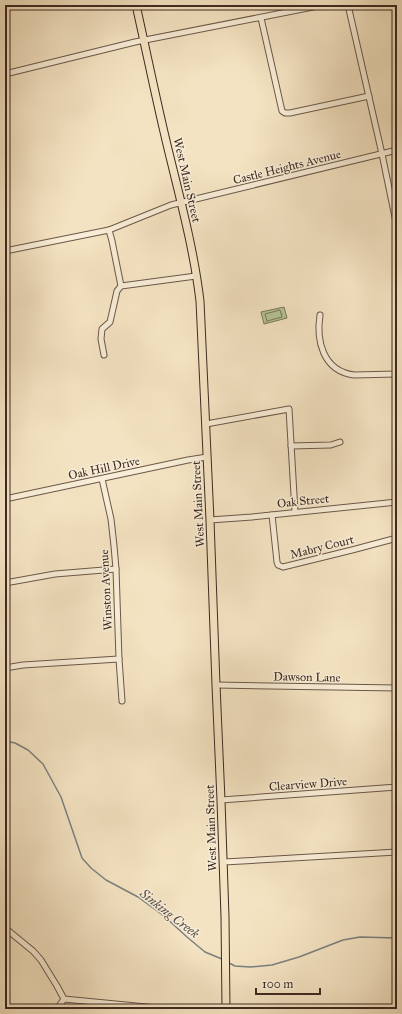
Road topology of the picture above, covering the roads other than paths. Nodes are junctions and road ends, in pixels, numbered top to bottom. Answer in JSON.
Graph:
{"nodes":[{"id":1,"x":136,"y":5,"type":"edge"},
{"id":2,"x":323,"y":5,"type":"edge"},
{"id":3,"x":348,"y":5,"type":"edge"},
{"id":4,"x":261,"y":18,"type":"junction"},
{"id":5,"x":144,"y":40,"type":"junction"},
{"id":6,"x":5,"y":74,"type":"edge"},
{"id":7,"x":369,"y":96,"type":"junction"},
{"id":8,"x":397,"y":150,"type":"edge"},
{"id":9,"x":382,"y":154,"type":"junction"},
{"id":10,"x":181,"y":202,"type":"junction"},
{"id":11,"x":397,"y":226,"type":"edge"},
{"id":12,"x":109,"y":230,"type":"junction"},
{"id":13,"x":5,"y":251,"type":"edge"},
{"id":14,"x":196,"y":276,"type":"junction"},
{"id":15,"x":120,"y":286,"type":"junction"},
{"id":16,"x":320,"y":315,"type":"dead end"},
{"id":17,"x":104,"y":355,"type":"dead end"},
{"id":18,"x":397,"y":374,"type":"edge"},
{"id":19,"x":206,"y":424,"type":"junction"},
{"id":20,"x":340,"y":442,"type":"dead end"},
{"id":21,"x":291,"y":446,"type":"junction"},
{"id":22,"x":206,"y":457,"type":"junction"},
{"id":23,"x":102,"y":479,"type":"junction"},
{"id":24,"x":5,"y":499,"type":"edge"},
{"id":25,"x":397,"y":502,"type":"edge"},
{"id":26,"x":295,"y":512,"type":"junction"},
{"id":27,"x":272,"y":515,"type":"junction"},
{"id":28,"x":210,"y":520,"type":"junction"},
{"id":29,"x":397,"y":538,"type":"edge"},
{"id":30,"x":116,"y":569,"type":"junction"},
{"id":31,"x":5,"y":583,"type":"edge"},
{"id":32,"x":119,"y":658,"type":"junction"},
{"id":33,"x":5,"y":668,"type":"edge"},
{"id":34,"x":216,"y":685,"type":"junction"},
{"id":35,"x":397,"y":688,"type":"edge"},
{"id":36,"x":122,"y":701,"type":"dead end"},
{"id":37,"x":397,"y":787,"type":"edge"},
{"id":38,"x":221,"y":800,"type":"junction"},
{"id":39,"x":397,"y":852,"type":"edge"},
{"id":40,"x":224,"y":862,"type":"junction"},
{"id":41,"x":5,"y":928,"type":"edge"},
{"id":42,"x":64,"y":999,"type":"junction"},
{"id":43,"x":57,"y":1009,"type":"edge"},
{"id":44,"x":167,"y":1009,"type":"edge"},
{"id":45,"x":226,"y":1009,"type":"edge"}],
"edges":[{"from":1,"to":5,"type":"main road","name":"West Main Street"},
{"from":2,"to":4,"type":"street"},
{"from":3,"to":7,"type":"street"},
{"from":4,"to":5,"type":"street"},
{"from":4,"to":7,"type":"street"},
{"from":5,"to":6,"type":"street"},
{"from":5,"to":10,"type":"main road","name":"West Main Street"},
{"from":7,"to":9,"type":"street"},
{"from":8,"to":9,"type":"street","name":"Castle Heights Avenue"},
{"from":9,"to":10,"type":"street","name":"Castle Heights Avenue"},
{"from":9,"to":11,"type":"street"},
{"from":10,"to":12,"type":"street","name":"Castle Heights Avenue"},
{"from":10,"to":14,"type":"main road","name":"West Main Street"},
{"from":12,"to":13,"type":"street","name":"Castle Heights Avenue"},
{"from":12,"to":15,"type":"street"},
{"from":14,"to":15,"type":"street"},
{"from":14,"to":19,"type":"main road","name":"West Main Street"},
{"from":15,"to":17,"type":"street"},
{"from":16,"to":18,"type":"street"},
{"from":19,"to":21,"type":"street"},
{"from":19,"to":22,"type":"main road","name":"West Main Street"},
{"from":20,"to":21,"type":"street"},
{"from":21,"to":26,"type":"street"},
{"from":22,"to":23,"type":"street","name":"Oak Hill Drive"},
{"from":22,"to":28,"type":"main road","name":"West Main Street"},
{"from":23,"to":24,"type":"street","name":"Oak Hill Drive"},
{"from":23,"to":30,"type":"street","name":"Winston Avenue"},
{"from":25,"to":26,"type":"street","name":"Oak Street"},
{"from":26,"to":27,"type":"street","name":"Oak Street"},
{"from":27,"to":28,"type":"street","name":"Oak Street"},
{"from":27,"to":29,"type":"street","name":"Mabry Court"},
{"from":28,"to":34,"type":"main road","name":"West Main Street"},
{"from":30,"to":31,"type":"street"},
{"from":30,"to":32,"type":"street","name":"Winston Avenue"},
{"from":32,"to":33,"type":"street"},
{"from":32,"to":36,"type":"street","name":"Winston Avenue"},
{"from":34,"to":35,"type":"street","name":"Dawson Lane"},
{"from":34,"to":38,"type":"main road","name":"West Main Street"},
{"from":37,"to":38,"type":"street","name":"Clearview Drive"},
{"from":38,"to":40,"type":"main road","name":"West Main Street"},
{"from":39,"to":40,"type":"street"},
{"from":40,"to":45,"type":"main road","name":"West Main Street"},
{"from":41,"to":42,"type":"street"},
{"from":42,"to":43,"type":"street"},
{"from":42,"to":44,"type":"street"}]}
